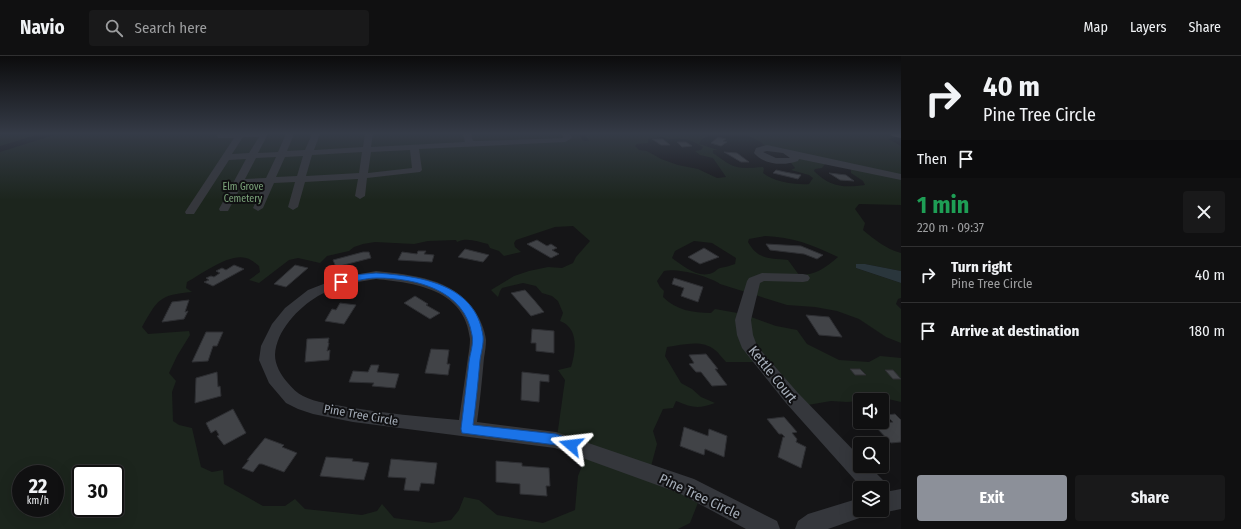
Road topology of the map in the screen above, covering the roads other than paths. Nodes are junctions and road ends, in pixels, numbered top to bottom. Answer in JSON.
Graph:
{"nodes":[{"id":1,"x":250,"y":156,"type":"edge"},
{"id":2,"x":252,"y":156,"type":"edge"},
{"id":3,"x":280,"y":156,"type":"edge"},
{"id":4,"x":307,"y":156,"type":"edge"},
{"id":5,"x":366,"y":156,"type":"edge"},
{"id":6,"x":415,"y":156,"type":"edge"},
{"id":7,"x":799,"y":156,"type":"edge"},
{"id":8,"x":226,"y":157,"type":"joint"},
{"id":9,"x":363,"y":176,"type":"junction"},
{"id":10,"x":901,"y":177,"type":"edge"},
{"id":11,"x":301,"y":179,"type":"junction"},
{"id":12,"x":270,"y":180,"type":"junction"},
{"id":13,"x":238,"y":182,"type":"junction"},
{"id":14,"x":360,"y":196,"type":"dead end"},
{"id":15,"x":294,"y":207,"type":"dead end"},
{"id":16,"x":258,"y":208,"type":"dead end"},
{"id":17,"x":224,"y":209,"type":"dead end"},
{"id":18,"x":190,"y":212,"type":"dead end"},
{"id":19,"x":803,"y":278,"type":"dead end"},
{"id":20,"x":467,"y":429,"type":"junction"},
{"id":21,"x":871,"y":481,"type":"edge"},
{"id":22,"x":853,"y":510,"type":"edge"},
{"id":23,"x":769,"y":529,"type":"edge"},
{"id":24,"x":806,"y":529,"type":"edge"}],
"edges":[{"from":1,"to":8,"type":"street"},
{"from":2,"to":13,"type":"street"},
{"from":3,"to":12,"type":"street"},
{"from":4,"to":11,"type":"street"},
{"from":5,"to":9,"type":"street"},
{"from":6,"to":9,"type":"street"},
{"from":7,"to":10,"type":"street"},
{"from":8,"to":18,"type":"street"},
{"from":9,"to":11,"type":"street"},
{"from":9,"to":14,"type":"street"},
{"from":11,"to":12,"type":"street"},
{"from":11,"to":15,"type":"street"},
{"from":12,"to":13,"type":"street"},
{"from":12,"to":16,"type":"street"},
{"from":13,"to":17,"type":"street"},
{"from":19,"to":21,"type":"street","name":"Kettle Court"},
{"from":20,"to":20,"type":"street","name":"Pine Tree Circle"},
{"from":20,"to":23,"type":"street","name":"Pine Tree Circle"},
{"from":22,"to":24,"type":"street"}]}
